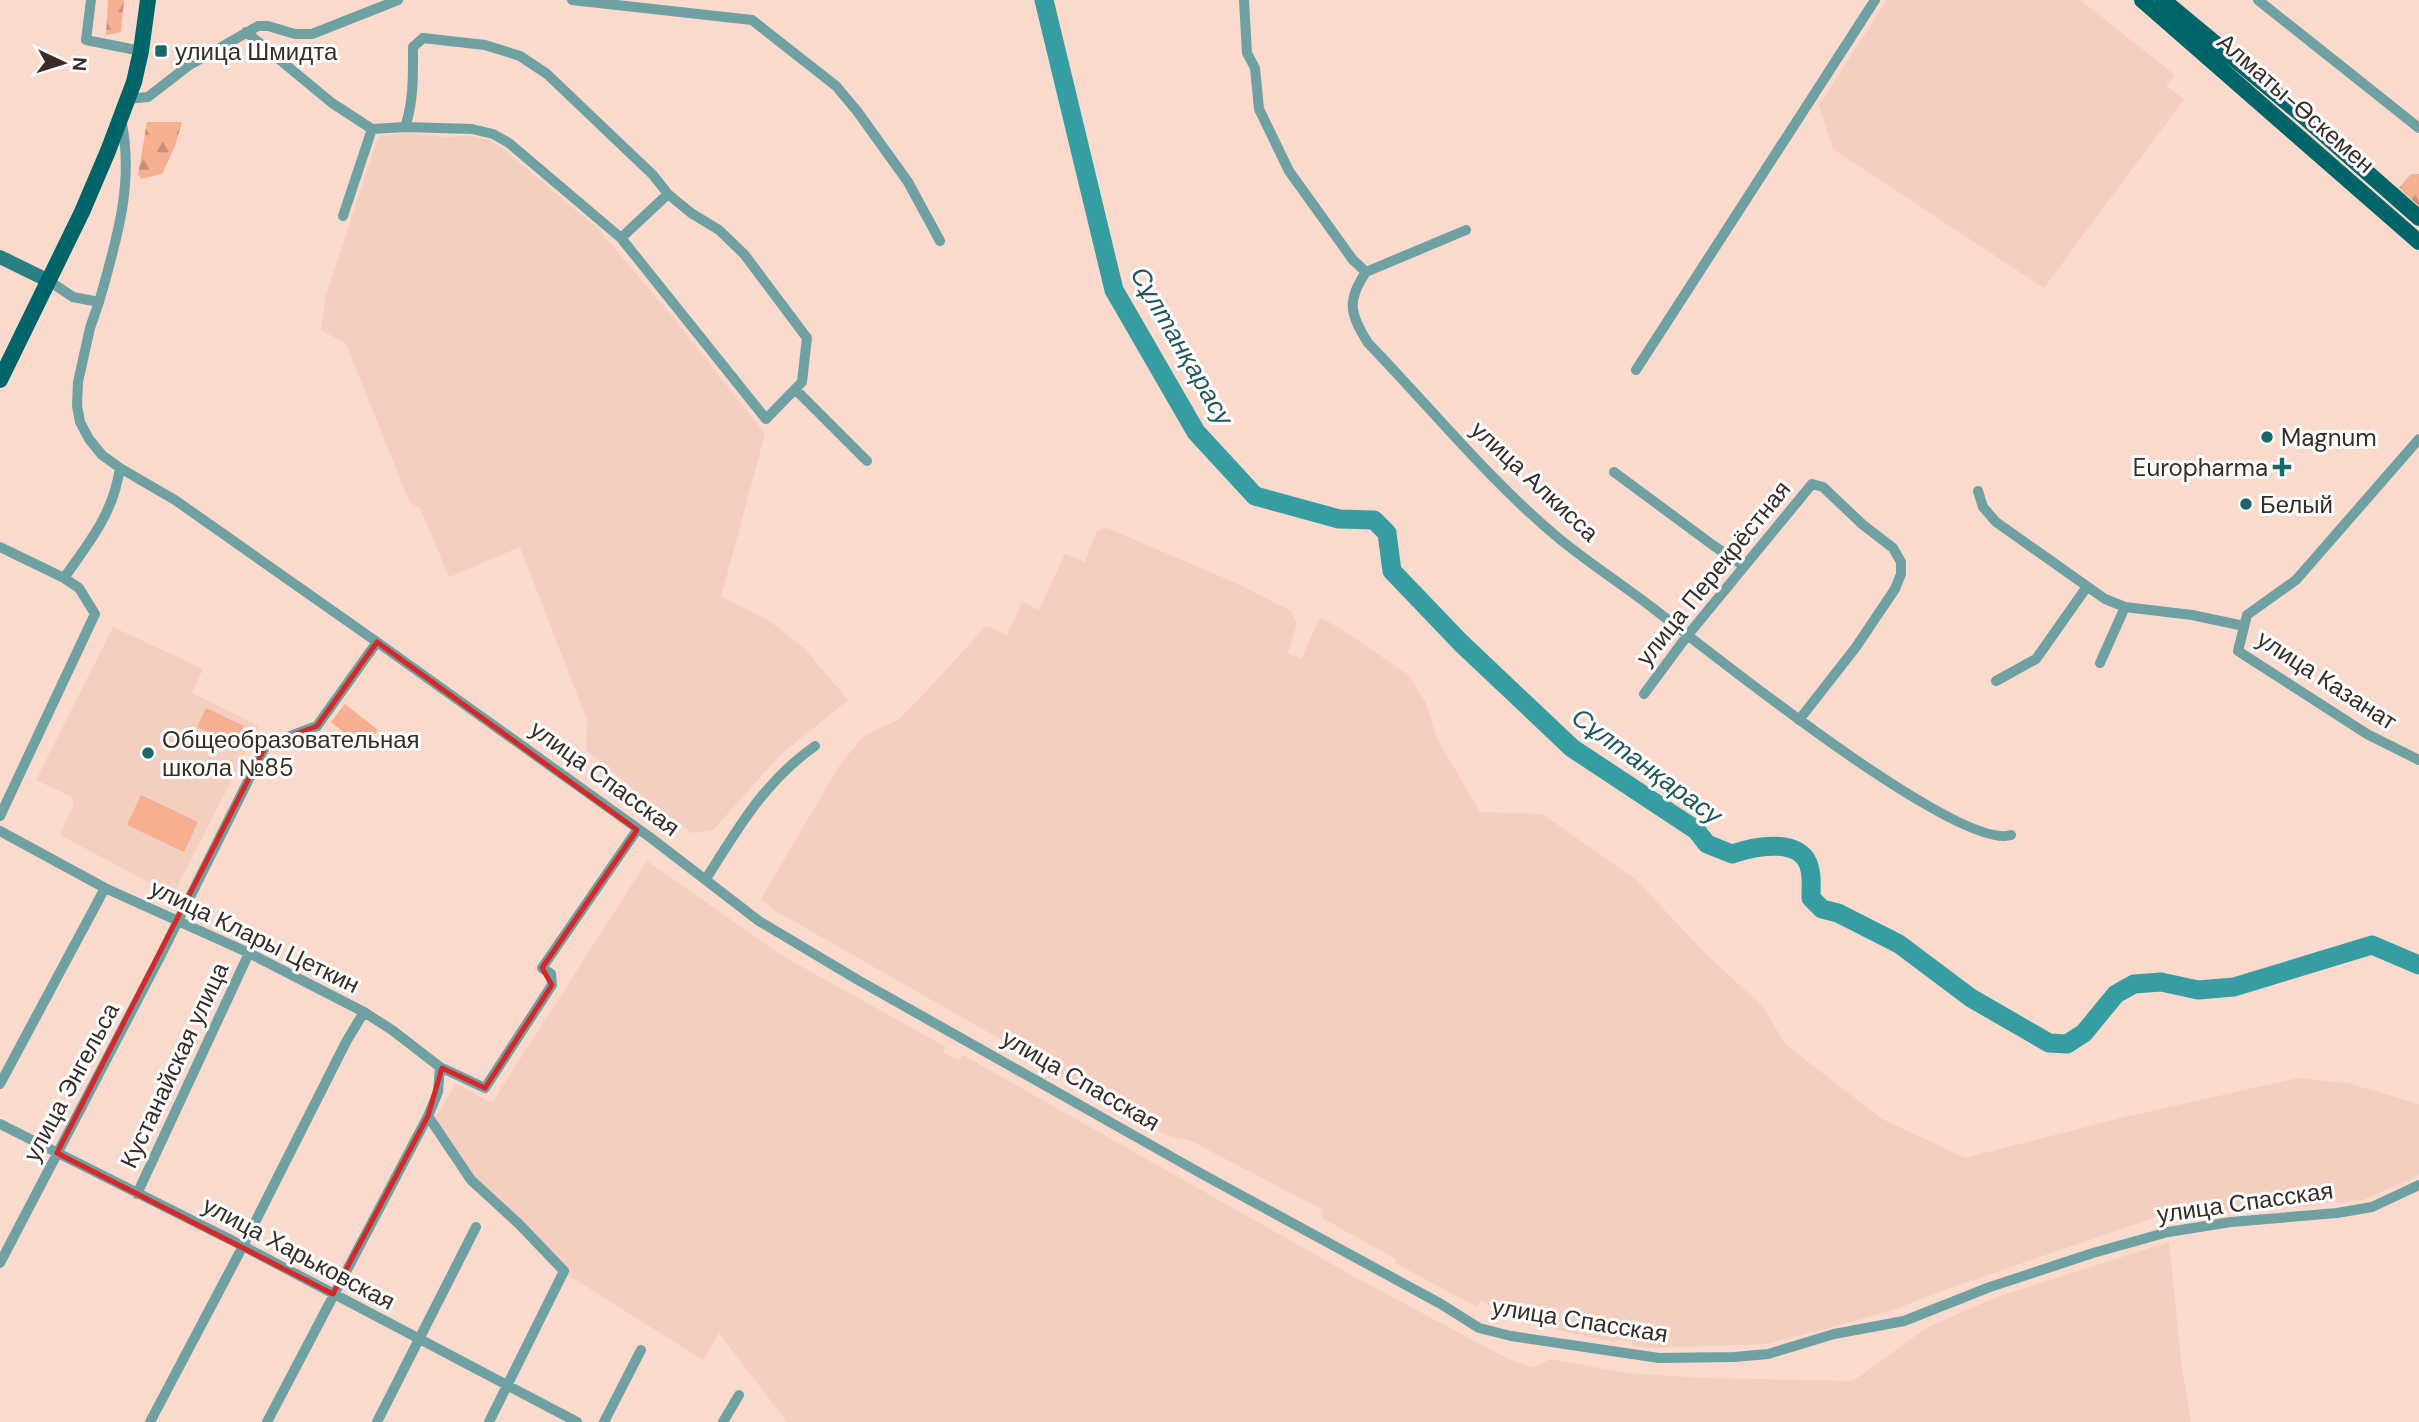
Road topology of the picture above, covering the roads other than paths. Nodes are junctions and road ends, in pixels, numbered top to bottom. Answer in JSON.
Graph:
{"nodes":[{"id":1,"x":91,"y":0,"type":"edge"},
{"id":2,"x":148,"y":0,"type":"edge"},
{"id":3,"x":398,"y":0,"type":"edge"},
{"id":4,"x":572,"y":0,"type":"edge"},
{"id":5,"x":1244,"y":0,"type":"edge"},
{"id":6,"x":1875,"y":0,"type":"edge"},
{"id":7,"x":2142,"y":0,"type":"edge"},
{"id":8,"x":2163,"y":0,"type":"edge"},
{"id":9,"x":2258,"y":0,"type":"edge"},
{"id":10,"x":246,"y":32,"type":"junction"},
{"id":11,"x":141,"y":51,"type":"junction"},
{"id":12,"x":127,"y":99,"type":"junction"},
{"id":13,"x":121,"y":119,"type":"junction"},
{"id":14,"x":405,"y":127,"type":"junction"},
{"id":15,"x":2419,"y":128,"type":"edge"},
{"id":16,"x":372,"y":129,"type":"junction"},
{"id":17,"x":668,"y":194,"type":"junction"},
{"id":18,"x":343,"y":216,"type":"dead end"},
{"id":19,"x":2419,"y":218,"type":"edge"},
{"id":20,"x":1466,"y":230,"type":"dead end"},
{"id":21,"x":621,"y":238,"type":"junction"},
{"id":22,"x":940,"y":241,"type":"dead end"},
{"id":23,"x":2419,"y":242,"type":"edge"},
{"id":24,"x":0,"y":257,"type":"edge"},
{"id":25,"x":1366,"y":272,"type":"junction"},
{"id":26,"x":49,"y":281,"type":"junction"},
{"id":27,"x":99,"y":302,"type":"junction"},
{"id":28,"x":1636,"y":370,"type":"dead end"},
{"id":29,"x":0,"y":380,"type":"edge"},
{"id":30,"x":795,"y":388,"type":"junction"},
{"id":31,"x":2419,"y":439,"type":"edge"},
{"id":32,"x":867,"y":461,"type":"dead end"},
{"id":33,"x":120,"y":468,"type":"junction"},
{"id":34,"x":1614,"y":472,"type":"dead end"},
{"id":35,"x":1978,"y":491,"type":"dead end"},
{"id":36,"x":0,"y":547,"type":"edge"},
{"id":37,"x":1744,"y":566,"type":"junction"},
{"id":38,"x":64,"y":578,"type":"junction"},
{"id":39,"x":2086,"y":588,"type":"junction"},
{"id":40,"x":2125,"y":607,"type":"junction"},
{"id":41,"x":2244,"y":626,"type":"junction"},
{"id":42,"x":1687,"y":636,"type":"junction"},
{"id":43,"x":377,"y":642,"type":"junction"},
{"id":44,"x":2099,"y":663,"type":"dead end"},
{"id":45,"x":1996,"y":681,"type":"dead end"},
{"id":46,"x":1644,"y":694,"type":"dead end"},
{"id":47,"x":1799,"y":720,"type":"junction"},
{"id":48,"x":816,"y":746,"type":"dead end"},
{"id":49,"x":2419,"y":760,"type":"edge"},
{"id":50,"x":0,"y":816,"type":"edge"},
{"id":51,"x":637,"y":830,"type":"junction"},
{"id":52,"x":0,"y":831,"type":"edge"},
{"id":53,"x":2011,"y":835,"type":"dead end"},
{"id":54,"x":706,"y":879,"type":"junction"},
{"id":55,"x":104,"y":888,"type":"junction"},
{"id":56,"x":178,"y":920,"type":"junction"},
{"id":57,"x":249,"y":953,"type":"junction"},
{"id":58,"x":364,"y":1012,"type":"junction"},
{"id":59,"x":440,"y":1067,"type":"junction"},
{"id":60,"x":0,"y":1084,"type":"edge"},
{"id":61,"x":428,"y":1116,"type":"junction"},
{"id":62,"x":0,"y":1124,"type":"edge"},
{"id":63,"x":57,"y":1153,"type":"junction"},
{"id":64,"x":2419,"y":1185,"type":"edge"},
{"id":65,"x":137,"y":1194,"type":"junction"},
{"id":66,"x":476,"y":1227,"type":"dead end"},
{"id":67,"x":243,"y":1246,"type":"junction"},
{"id":68,"x":0,"y":1262,"type":"edge"},
{"id":69,"x":333,"y":1294,"type":"junction"},
{"id":70,"x":418,"y":1340,"type":"junction"},
{"id":71,"x":640,"y":1350,"type":"dead end"},
{"id":72,"x":508,"y":1385,"type":"junction"},
{"id":73,"x":739,"y":1395,"type":"dead end"},
{"id":74,"x":150,"y":1422,"type":"edge"},
{"id":75,"x":267,"y":1422,"type":"edge"},
{"id":76,"x":377,"y":1422,"type":"edge"},
{"id":77,"x":489,"y":1422,"type":"edge"},
{"id":78,"x":577,"y":1422,"type":"edge"},
{"id":79,"x":604,"y":1422,"type":"edge"},
{"id":80,"x":723,"y":1422,"type":"edge"}],
"edges":[{"from":1,"to":11,"type":"street"},
{"from":2,"to":11,"type":"main road"},
{"from":3,"to":10,"type":"street"},
{"from":4,"to":22,"type":"street"},
{"from":5,"to":25,"type":"street"},
{"from":6,"to":28,"type":"street"},
{"from":7,"to":23,"type":"main road","name":"Алматы-Өскемен"},
{"from":8,"to":19,"type":"main road","name":"Алматы-Өскемен"},
{"from":9,"to":15,"type":"street"},
{"from":10,"to":12,"type":"street"},
{"from":10,"to":16,"type":"street"},
{"from":11,"to":12,"type":"main road"},
{"from":12,"to":13,"type":"main road"},
{"from":13,"to":26,"type":"main road"},
{"from":13,"to":27,"type":"street","name":"улица Спасская"},
{"from":14,"to":16,"type":"street"},
{"from":14,"to":17,"type":"street"},
{"from":14,"to":21,"type":"street"},
{"from":16,"to":18,"type":"street"},
{"from":17,"to":21,"type":"street"},
{"from":17,"to":30,"type":"street"},
{"from":20,"to":25,"type":"street"},
{"from":21,"to":30,"type":"street"},
{"from":24,"to":26,"type":"street"},
{"from":25,"to":42,"type":"street","name":"улица Алкисса"},
{"from":26,"to":27,"type":"street"},
{"from":26,"to":29,"type":"main road"},
{"from":27,"to":33,"type":"street","name":"улица Спасская"},
{"from":30,"to":32,"type":"street"},
{"from":31,"to":41,"type":"street","name":"улица Казанат"},
{"from":33,"to":38,"type":"street"},
{"from":33,"to":43,"type":"street","name":"улица Спасская"},
{"from":34,"to":37,"type":"street"},
{"from":35,"to":39,"type":"street"},
{"from":36,"to":38,"type":"street"},
{"from":37,"to":42,"type":"street","name":"улица Перекрёстная"},
{"from":37,"to":47,"type":"street","name":"улица Перекрёстная"},
{"from":38,"to":50,"type":"street"},
{"from":39,"to":40,"type":"street"},
{"from":39,"to":45,"type":"street"},
{"from":40,"to":41,"type":"street"},
{"from":40,"to":44,"type":"street"},
{"from":41,"to":49,"type":"street","name":"улица Казанат"},
{"from":42,"to":46,"type":"street","name":"улица Перекрёстная"},
{"from":42,"to":47,"type":"street","name":"улица Алкисса"},
{"from":43,"to":51,"type":"street","name":"улица Спасская"},
{"from":43,"to":56,"type":"street","name":"улица Энгельса"},
{"from":47,"to":53,"type":"street","name":"улица Алкисса"},
{"from":48,"to":54,"type":"street"},
{"from":51,"to":54,"type":"street","name":"улица Спасская"},
{"from":51,"to":59,"type":"street","name":"улица Клары Цеткин"},
{"from":52,"to":55,"type":"street","name":"улица Клары Цеткин"},
{"from":54,"to":64,"type":"street","name":"улица Спасская"},
{"from":55,"to":56,"type":"street","name":"улица Клары Цеткин"},
{"from":55,"to":60,"type":"street"},
{"from":56,"to":57,"type":"street","name":"улица Клары Цеткин"},
{"from":56,"to":63,"type":"street","name":"улица Энгельса"},
{"from":57,"to":58,"type":"street","name":"улица Клары Цеткин"},
{"from":57,"to":65,"type":"street","name":"Кустанайская улица"},
{"from":58,"to":59,"type":"street","name":"улица Клары Цеткин"},
{"from":58,"to":67,"type":"street"},
{"from":59,"to":61,"type":"street"},
{"from":61,"to":69,"type":"street"},
{"from":61,"to":72,"type":"street"},
{"from":62,"to":63,"type":"street","name":"улица Харьковская"},
{"from":63,"to":65,"type":"street","name":"улица Харьковская"},
{"from":63,"to":68,"type":"street","name":"улица Энгельса"},
{"from":65,"to":67,"type":"street","name":"улица Харьковская"},
{"from":66,"to":70,"type":"street"},
{"from":67,"to":69,"type":"street","name":"улица Харьковская"},
{"from":67,"to":74,"type":"street"},
{"from":69,"to":70,"type":"street","name":"улица Харьковская"},
{"from":69,"to":75,"type":"street"},
{"from":70,"to":72,"type":"street","name":"улица Харьковская"},
{"from":70,"to":76,"type":"street"},
{"from":71,"to":79,"type":"street"},
{"from":72,"to":77,"type":"street"},
{"from":72,"to":78,"type":"street","name":"улица Харьковская"},
{"from":73,"to":80,"type":"street"}]}
